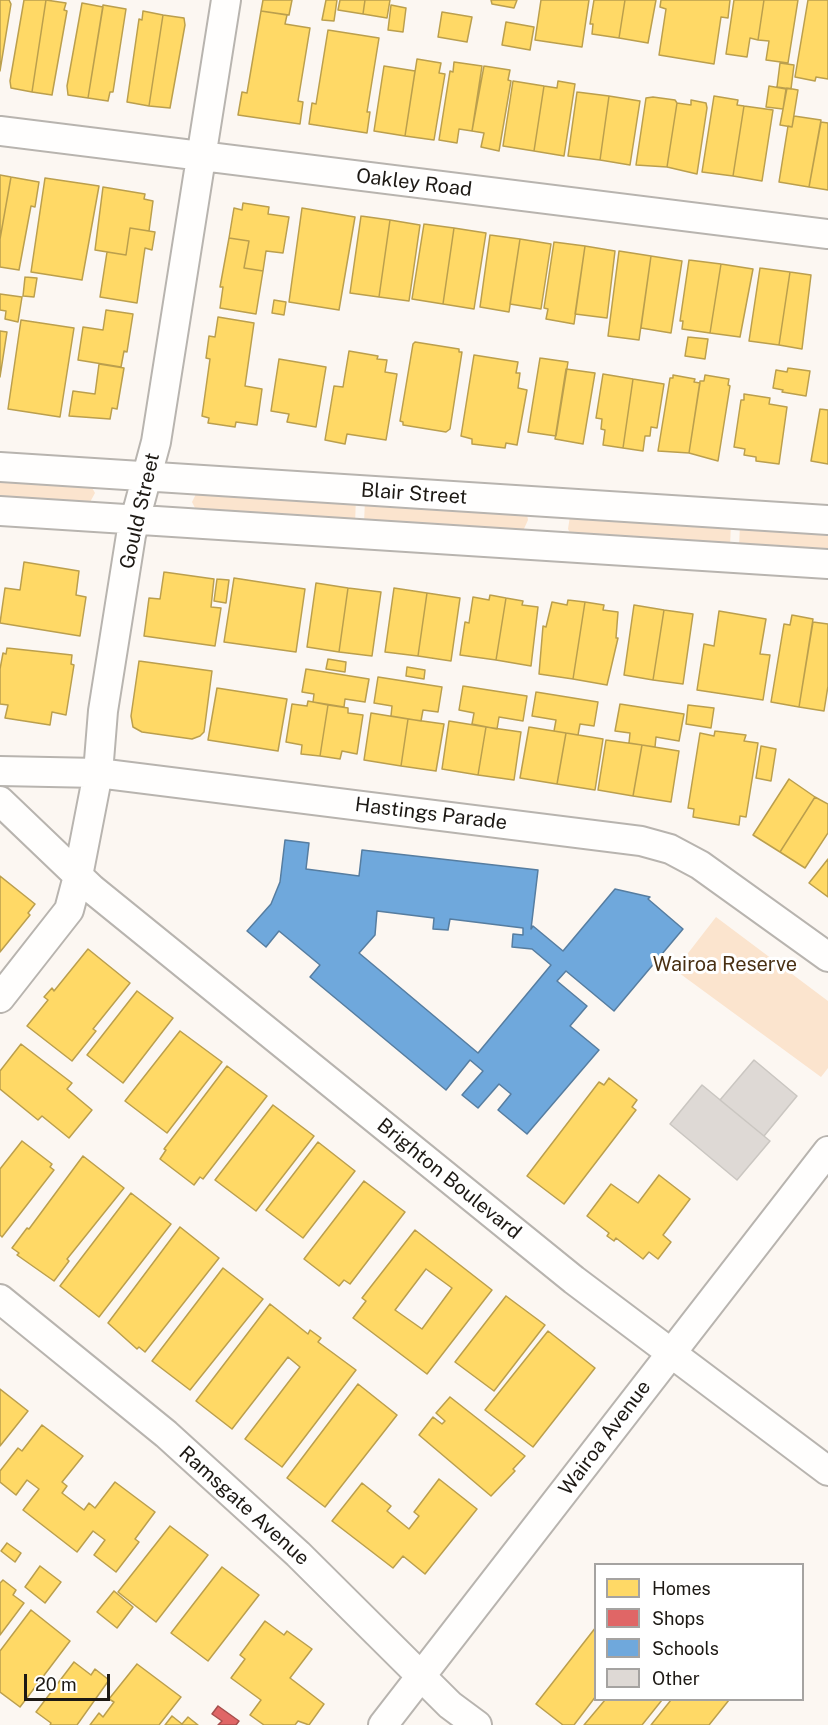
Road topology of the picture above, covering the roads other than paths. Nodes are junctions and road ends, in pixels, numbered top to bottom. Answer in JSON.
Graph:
{"nodes":[{"id":1,"x":226,"y":0,"type":"edge"},
{"id":2,"x":0,"y":131,"type":"edge"},
{"id":3,"x":202,"y":156,"type":"junction"},
{"id":4,"x":828,"y":234,"type":"edge"},
{"id":5,"x":0,"y":467,"type":"edge"},
{"id":6,"x":147,"y":477,"type":"junction"},
{"id":7,"x":549,"y":502,"type":"junction"},
{"id":8,"x":0,"y":512,"type":"edge"},
{"id":9,"x":135,"y":520,"type":"junction"},
{"id":10,"x":828,"y":520,"type":"edge"},
{"id":11,"x":546,"y":546,"type":"junction"},
{"id":12,"x":828,"y":564,"type":"edge"},
{"id":13,"x":0,"y":771,"type":"edge"},
{"id":14,"x":98,"y":773,"type":"junction"},
{"id":15,"x":0,"y":801,"type":"edge"},
{"id":16,"x":78,"y":876,"type":"junction"},
{"id":17,"x":828,"y":957,"type":"edge"},
{"id":18,"x":0,"y":998,"type":"edge"},
{"id":19,"x":828,"y":1150,"type":"edge"},
{"id":20,"x":0,"y":1299,"type":"edge"},
{"id":21,"x":670,"y":1354,"type":"junction"},
{"id":22,"x":828,"y":1471,"type":"edge"},
{"id":23,"x":423,"y":1676,"type":"junction"},
{"id":24,"x":383,"y":1725,"type":"edge"},
{"id":25,"x":477,"y":1725,"type":"edge"}],
"edges":[{"from":1,"to":3,"type":"street","name":"Gould Street"},
{"from":2,"to":3,"type":"street","name":"Oakley Road"},
{"from":3,"to":4,"type":"street","name":"Oakley Road"},
{"from":3,"to":6,"type":"street","name":"Gould Street"},
{"from":5,"to":6,"type":"street","name":"Blair Street"},
{"from":6,"to":7,"type":"street","name":"Blair Street"},
{"from":6,"to":9,"type":"street","name":"Gould Street"},
{"from":7,"to":10,"type":"street","name":"Blair Street"},
{"from":7,"to":11,"type":"street"},
{"from":8,"to":9,"type":"street"},
{"from":9,"to":11,"type":"street"},
{"from":9,"to":14,"type":"street","name":"Gould Street"},
{"from":11,"to":12,"type":"street"},
{"from":13,"to":14,"type":"street","name":"Hastings Parade"},
{"from":14,"to":16,"type":"street","name":"Gould Street"},
{"from":14,"to":17,"type":"street","name":"Hastings Parade"},
{"from":15,"to":16,"type":"street"},
{"from":16,"to":18,"type":"street","name":"Gould Street"},
{"from":16,"to":21,"type":"street","name":"Brighton Boulevard"},
{"from":19,"to":21,"type":"street","name":"Wairoa Avenue"},
{"from":20,"to":23,"type":"street","name":"Ramsgate Avenue"},
{"from":21,"to":22,"type":"street","name":"Brighton Boulevard"},
{"from":21,"to":23,"type":"street","name":"Wairoa Avenue"},
{"from":23,"to":24,"type":"street","name":"Wairoa Avenue"},
{"from":23,"to":25,"type":"street","name":"Ramsgate Avenue"}]}
